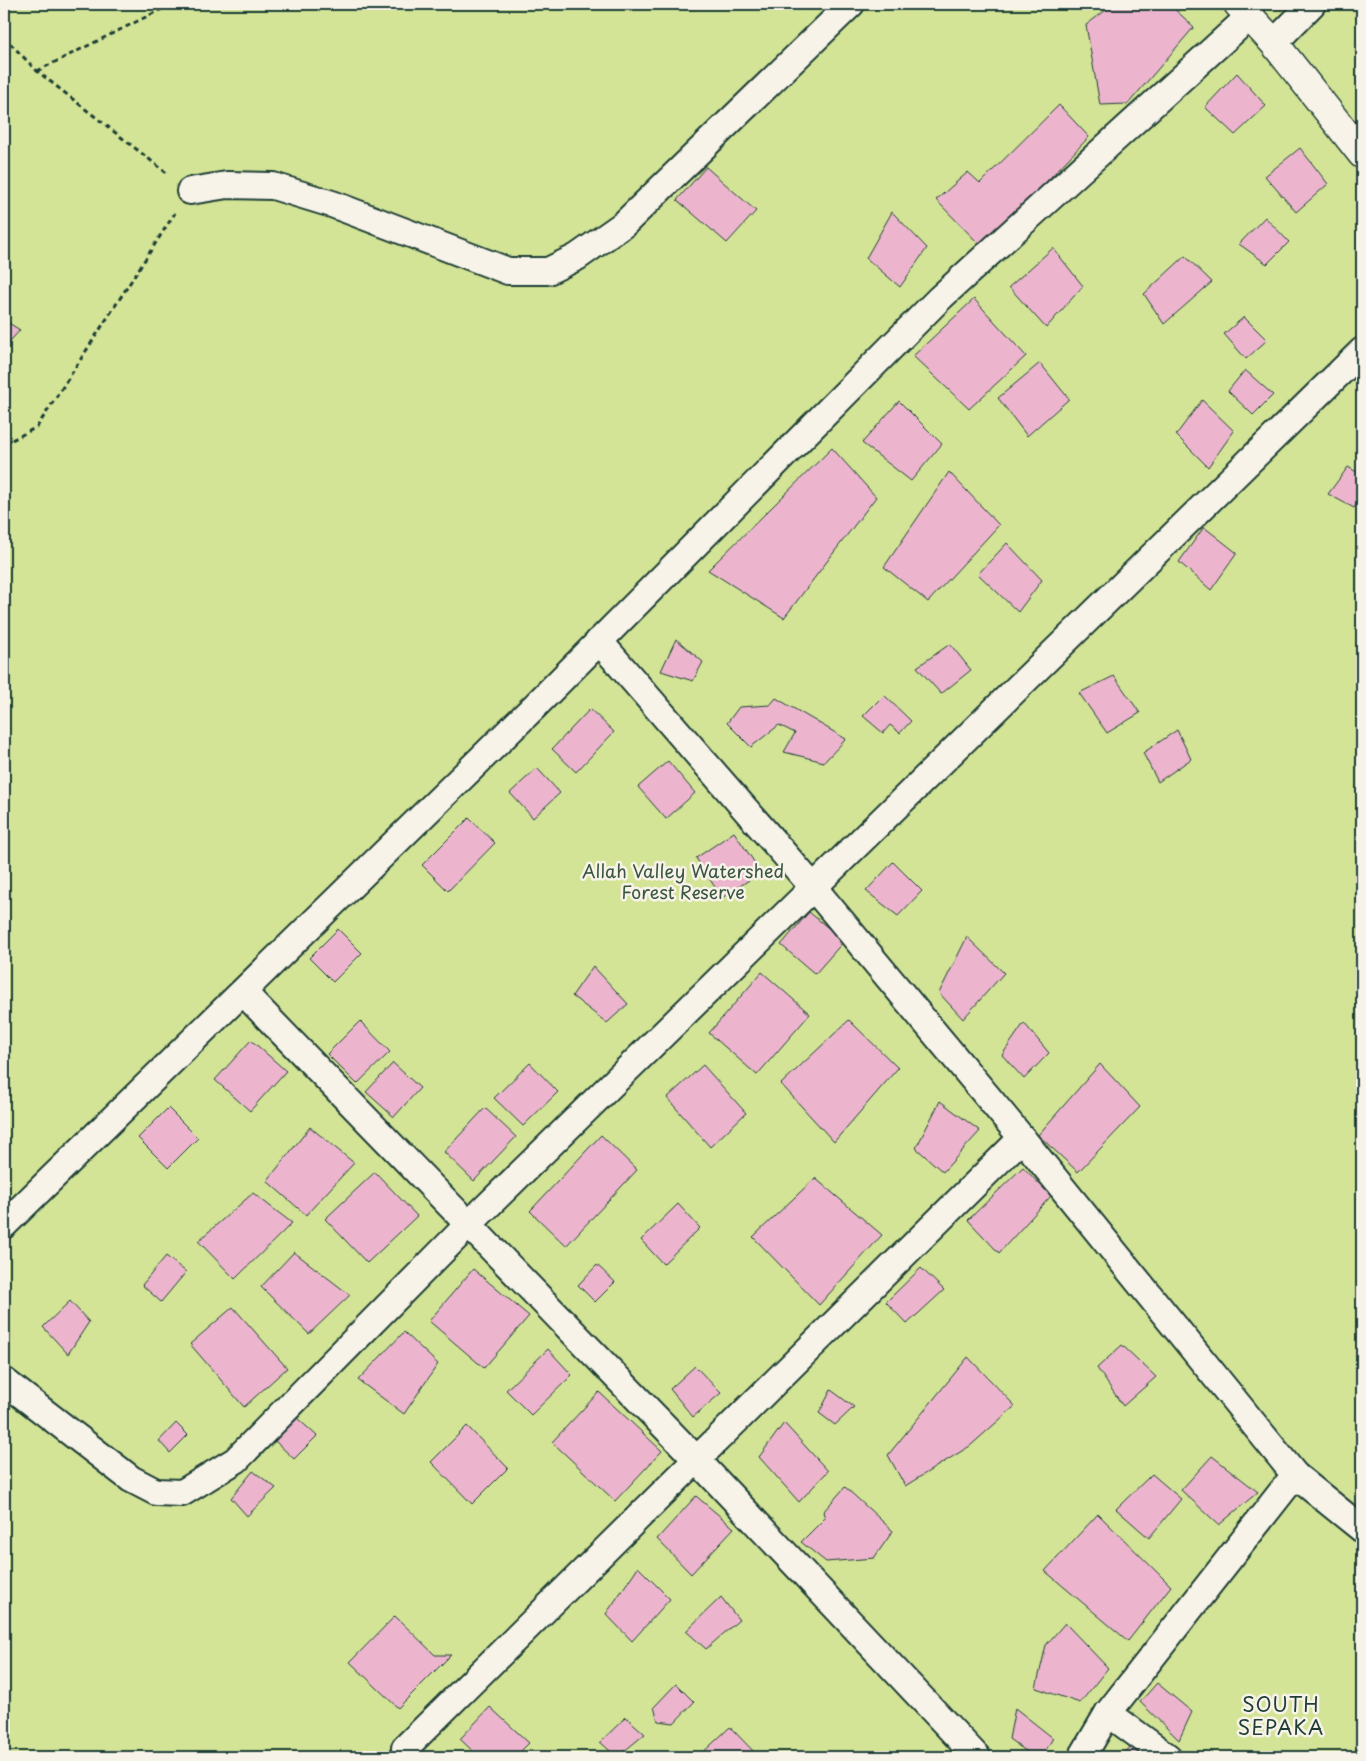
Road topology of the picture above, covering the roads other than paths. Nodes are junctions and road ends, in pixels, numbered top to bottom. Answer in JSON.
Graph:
{"nodes":[{"id":1,"x":851,"y":4,"type":"edge"},
{"id":2,"x":1312,"y":4,"type":"edge"},
{"id":3,"x":1244,"y":10,"type":"edge"},
{"id":4,"x":1274,"y":43,"type":"junction"},
{"id":5,"x":1362,"y":154,"type":"edge"},
{"id":6,"x":190,"y":191,"type":"road end"},
{"id":7,"x":1362,"y":350,"type":"edge"},
{"id":8,"x":599,"y":641,"type":"junction"},
{"id":9,"x":814,"y":886,"type":"junction"},
{"id":10,"x":242,"y":992,"type":"junction"},
{"id":11,"x":1022,"y":1138,"type":"junction"},
{"id":12,"x":4,"y":1225,"type":"edge"},
{"id":13,"x":467,"y":1226,"type":"junction"},
{"id":14,"x":4,"y":1381,"type":"edge"},
{"id":15,"x":696,"y":1460,"type":"junction"},
{"id":16,"x":1295,"y":1475,"type":"junction"},
{"id":17,"x":1362,"y":1529,"type":"edge"},
{"id":18,"x":1108,"y":1713,"type":"junction"},
{"id":19,"x":405,"y":1748,"type":"dead end"},
{"id":20,"x":977,"y":1757,"type":"edge"},
{"id":21,"x":1082,"y":1757,"type":"edge"},
{"id":22,"x":1168,"y":1757,"type":"edge"}],
"edges":[{"from":1,"to":6,"type":"street"},
{"from":2,"to":4,"type":"street"},
{"from":3,"to":4,"type":"main road"},
{"from":3,"to":8,"type":"street"},
{"from":4,"to":5,"type":"main road"},
{"from":7,"to":9,"type":"street"},
{"from":8,"to":9,"type":"street"},
{"from":8,"to":10,"type":"street"},
{"from":9,"to":11,"type":"street"},
{"from":9,"to":13,"type":"street"},
{"from":10,"to":12,"type":"street"},
{"from":10,"to":13,"type":"street"},
{"from":11,"to":15,"type":"street"},
{"from":11,"to":16,"type":"street"},
{"from":13,"to":14,"type":"street"},
{"from":13,"to":15,"type":"street"},
{"from":15,"to":19,"type":"street"},
{"from":15,"to":20,"type":"street"},
{"from":16,"to":17,"type":"street"},
{"from":16,"to":18,"type":"street"},
{"from":18,"to":21,"type":"street"},
{"from":18,"to":22,"type":"street"}]}
